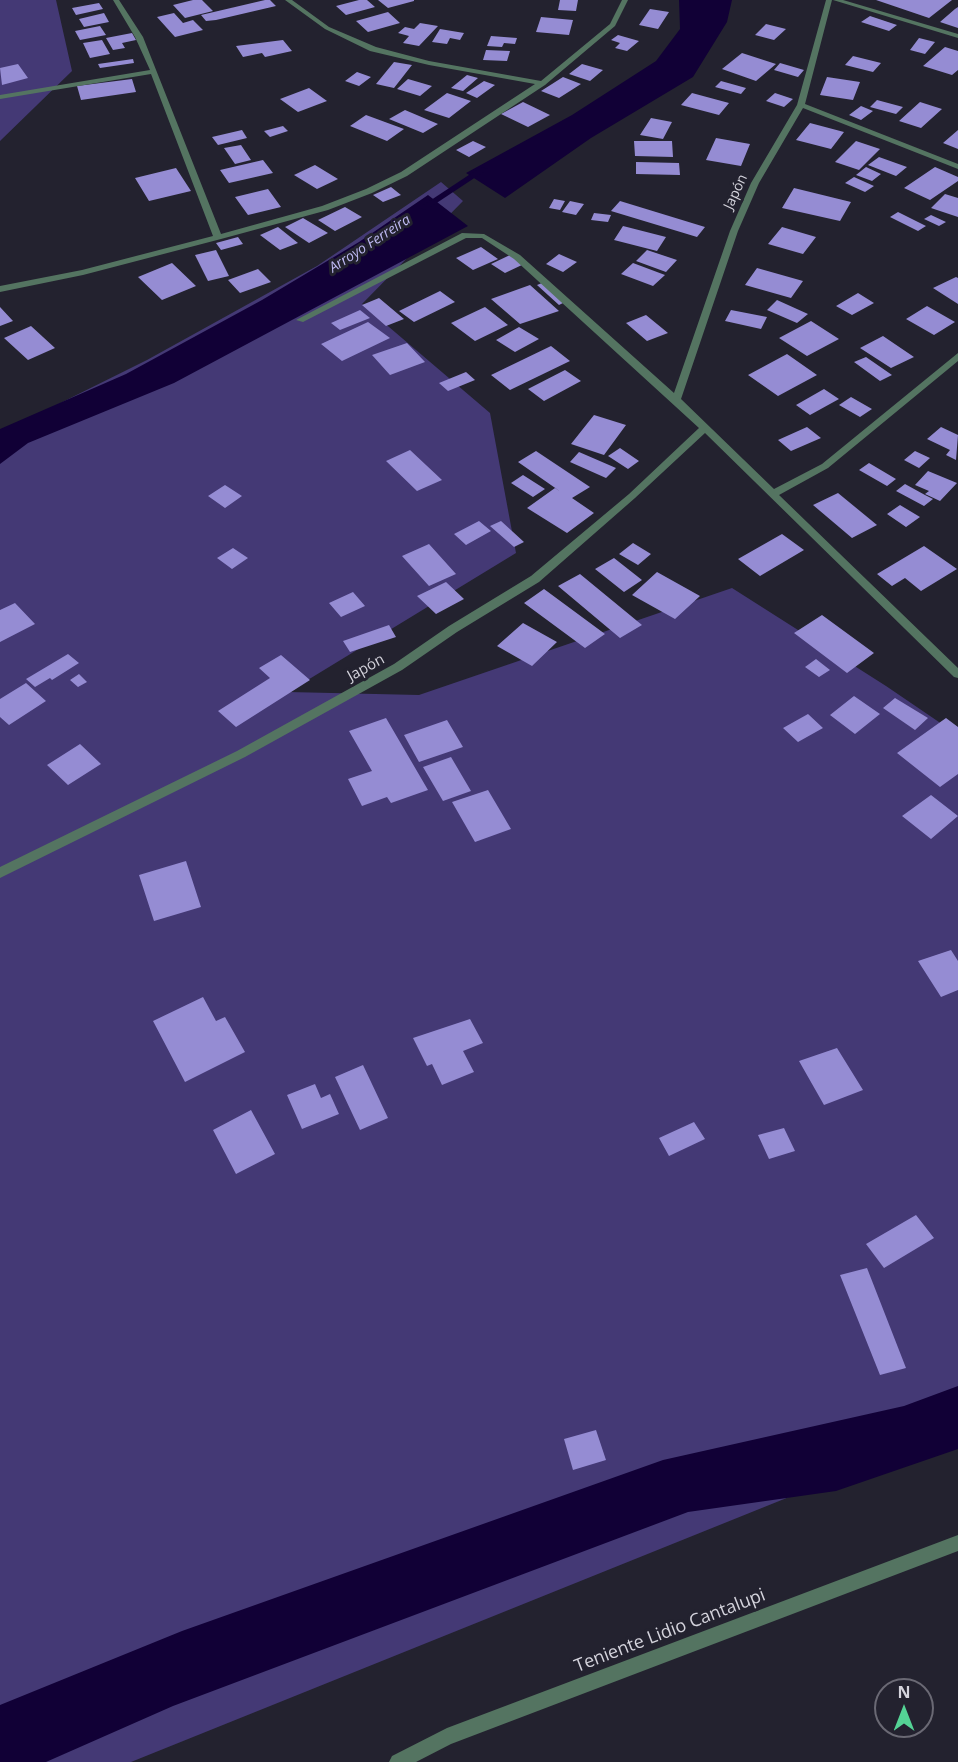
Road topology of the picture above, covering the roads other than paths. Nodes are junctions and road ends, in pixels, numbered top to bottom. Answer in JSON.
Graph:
{"nodes":[{"id":1,"x":116,"y":0,"type":"edge"},
{"id":2,"x":288,"y":0,"type":"edge"},
{"id":3,"x":625,"y":0,"type":"edge"},
{"id":4,"x":829,"y":0,"type":"edge"},
{"id":5,"x":836,"y":0,"type":"edge"},
{"id":6,"x":958,"y":36,"type":"edge"},
{"id":7,"x":154,"y":71,"type":"junction"},
{"id":8,"x":542,"y":83,"type":"junction"},
{"id":9,"x":0,"y":97,"type":"edge"},
{"id":10,"x":801,"y":105,"type":"junction"},
{"id":11,"x":958,"y":167,"type":"edge"},
{"id":12,"x":218,"y":237,"type":"junction"},
{"id":13,"x":0,"y":289,"type":"edge"},
{"id":14,"x":300,"y":320,"type":"dead end"},
{"id":15,"x":958,"y":356,"type":"edge"},
{"id":16,"x":676,"y":400,"type":"junction"},
{"id":17,"x":705,"y":428,"type":"junction"},
{"id":18,"x":773,"y":494,"type":"junction"},
{"id":19,"x":958,"y":675,"type":"edge"},
{"id":20,"x":0,"y":873,"type":"edge"},
{"id":21,"x":958,"y":1543,"type":"edge"},
{"id":22,"x":398,"y":1762,"type":"edge"}],
"edges":[{"from":1,"to":7,"type":"street"},
{"from":2,"to":8,"type":"street"},
{"from":3,"to":8,"type":"street"},
{"from":4,"to":10,"type":"street","name":"Japón"},
{"from":5,"to":6,"type":"street"},
{"from":7,"to":9,"type":"street"},
{"from":7,"to":12,"type":"street"},
{"from":8,"to":12,"type":"street"},
{"from":10,"to":11,"type":"street"},
{"from":10,"to":16,"type":"street","name":"Japón"},
{"from":12,"to":13,"type":"street"},
{"from":14,"to":16,"type":"street"},
{"from":15,"to":18,"type":"street"},
{"from":16,"to":17,"type":"street"},
{"from":17,"to":18,"type":"street"},
{"from":17,"to":20,"type":"street","name":"Japón"},
{"from":18,"to":19,"type":"street"},
{"from":21,"to":22,"type":"street","name":"Teniente Lidio Cantalupi"}]}
